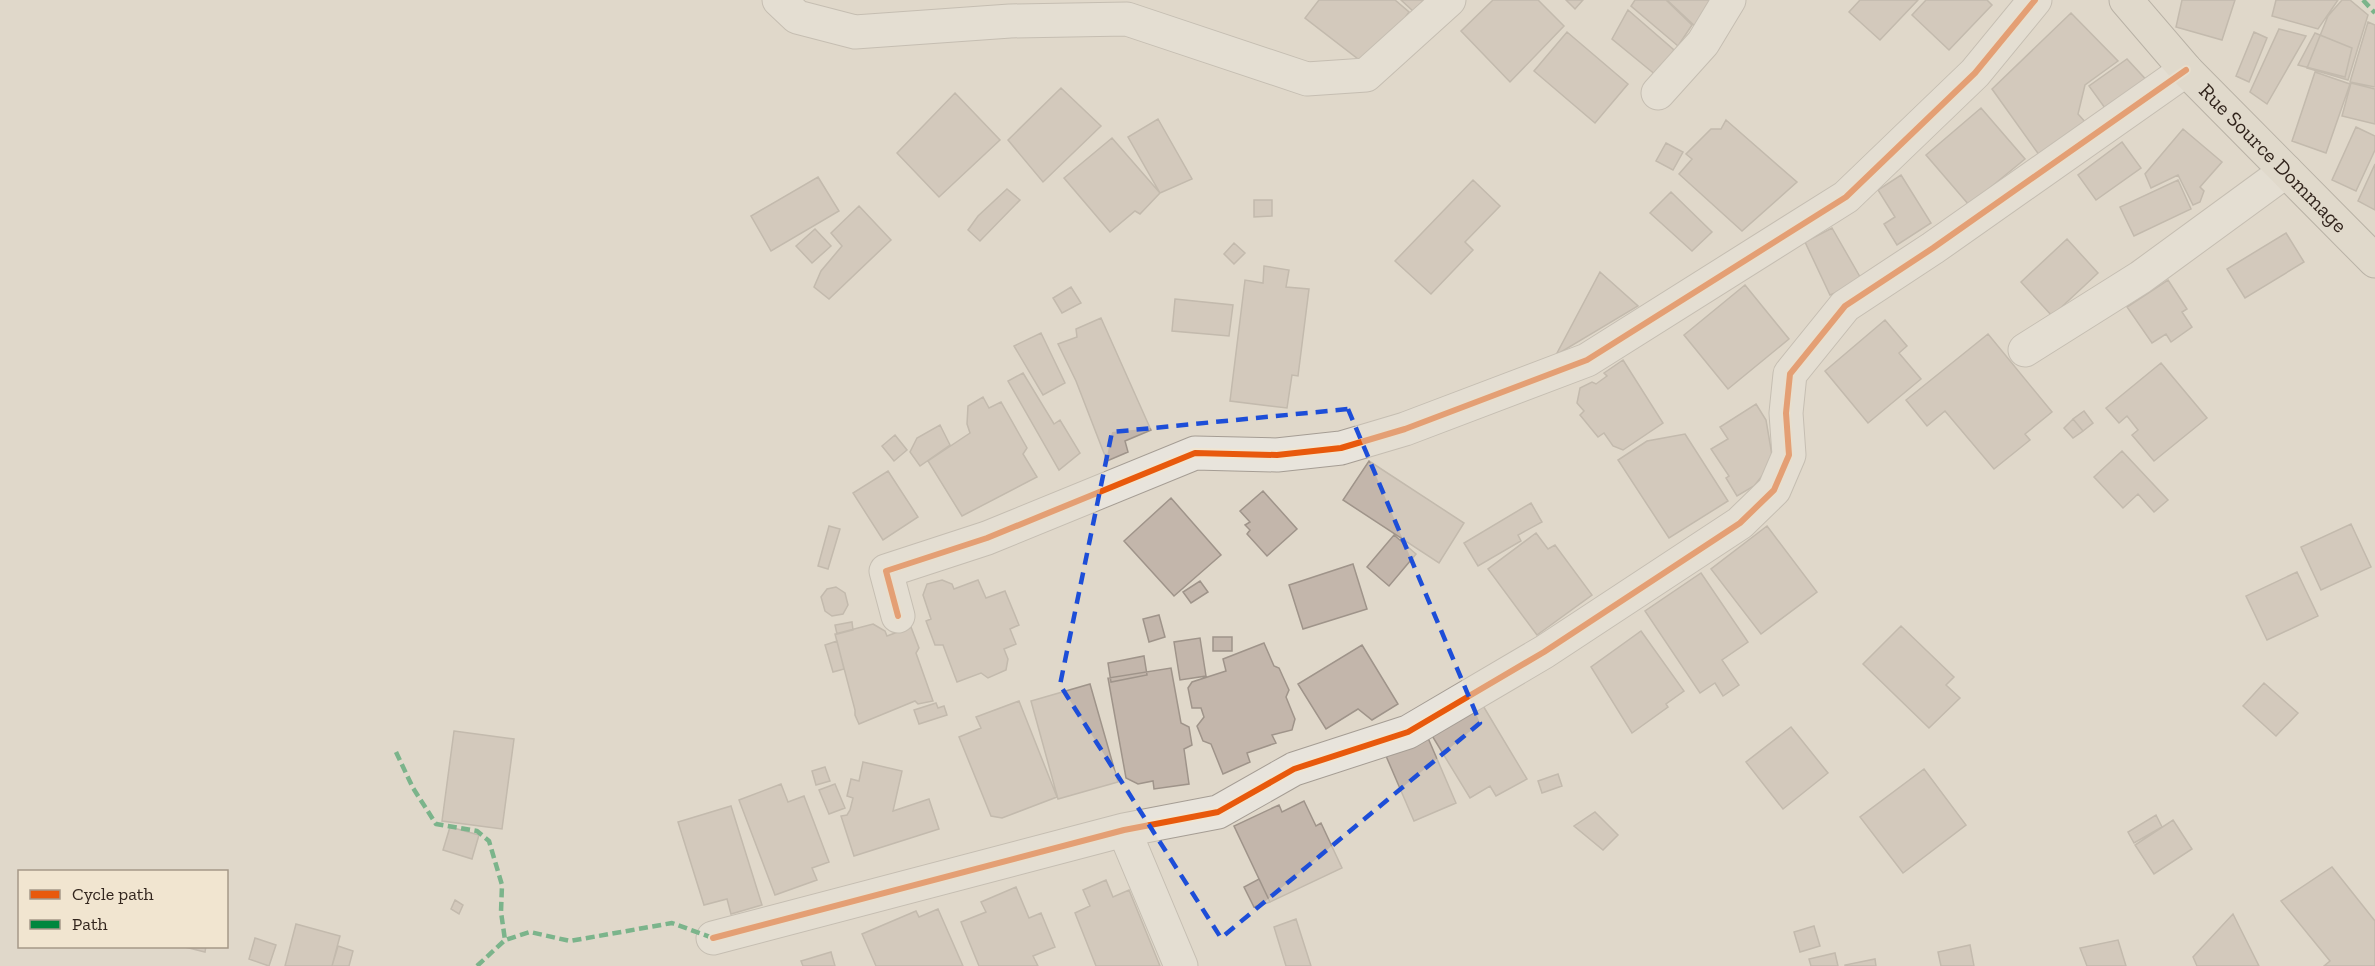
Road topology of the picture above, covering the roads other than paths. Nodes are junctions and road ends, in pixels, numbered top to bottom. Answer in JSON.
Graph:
{"nodes":[{"id":1,"x":779,"y":0,"type":"edge"},
{"id":2,"x":1449,"y":0,"type":"edge"},
{"id":3,"x":1729,"y":0,"type":"edge"},
{"id":4,"x":2036,"y":0,"type":"edge"},
{"id":5,"x":2126,"y":0,"type":"edge"},
{"id":6,"x":2186,"y":70,"type":"junction"},
{"id":7,"x":1658,"y":93,"type":"dead end"},
{"id":8,"x":2286,"y":171,"type":"junction"},
{"id":9,"x":2375,"y":261,"type":"edge"},
{"id":10,"x":2025,"y":350,"type":"dead end"},
{"id":11,"x":898,"y":616,"type":"dead end"},
{"id":12,"x":1124,"y":830,"type":"junction"},
{"id":13,"x":713,"y":938,"type":"dead end"},
{"id":14,"x":1181,"y":966,"type":"edge"}],
"edges":[{"from":1,"to":2,"type":"street"},
{"from":3,"to":7,"type":"street"},
{"from":4,"to":11,"type":"street"},
{"from":5,"to":6,"type":"main road","name":"Rue Source Dommage"},
{"from":6,"to":8,"type":"main road","name":"Rue Source Dommage"},
{"from":6,"to":12,"type":"street"},
{"from":8,"to":9,"type":"main road","name":"Rue Source Dommage"},
{"from":8,"to":10,"type":"street"},
{"from":12,"to":13,"type":"street"},
{"from":12,"to":14,"type":"street"}]}
